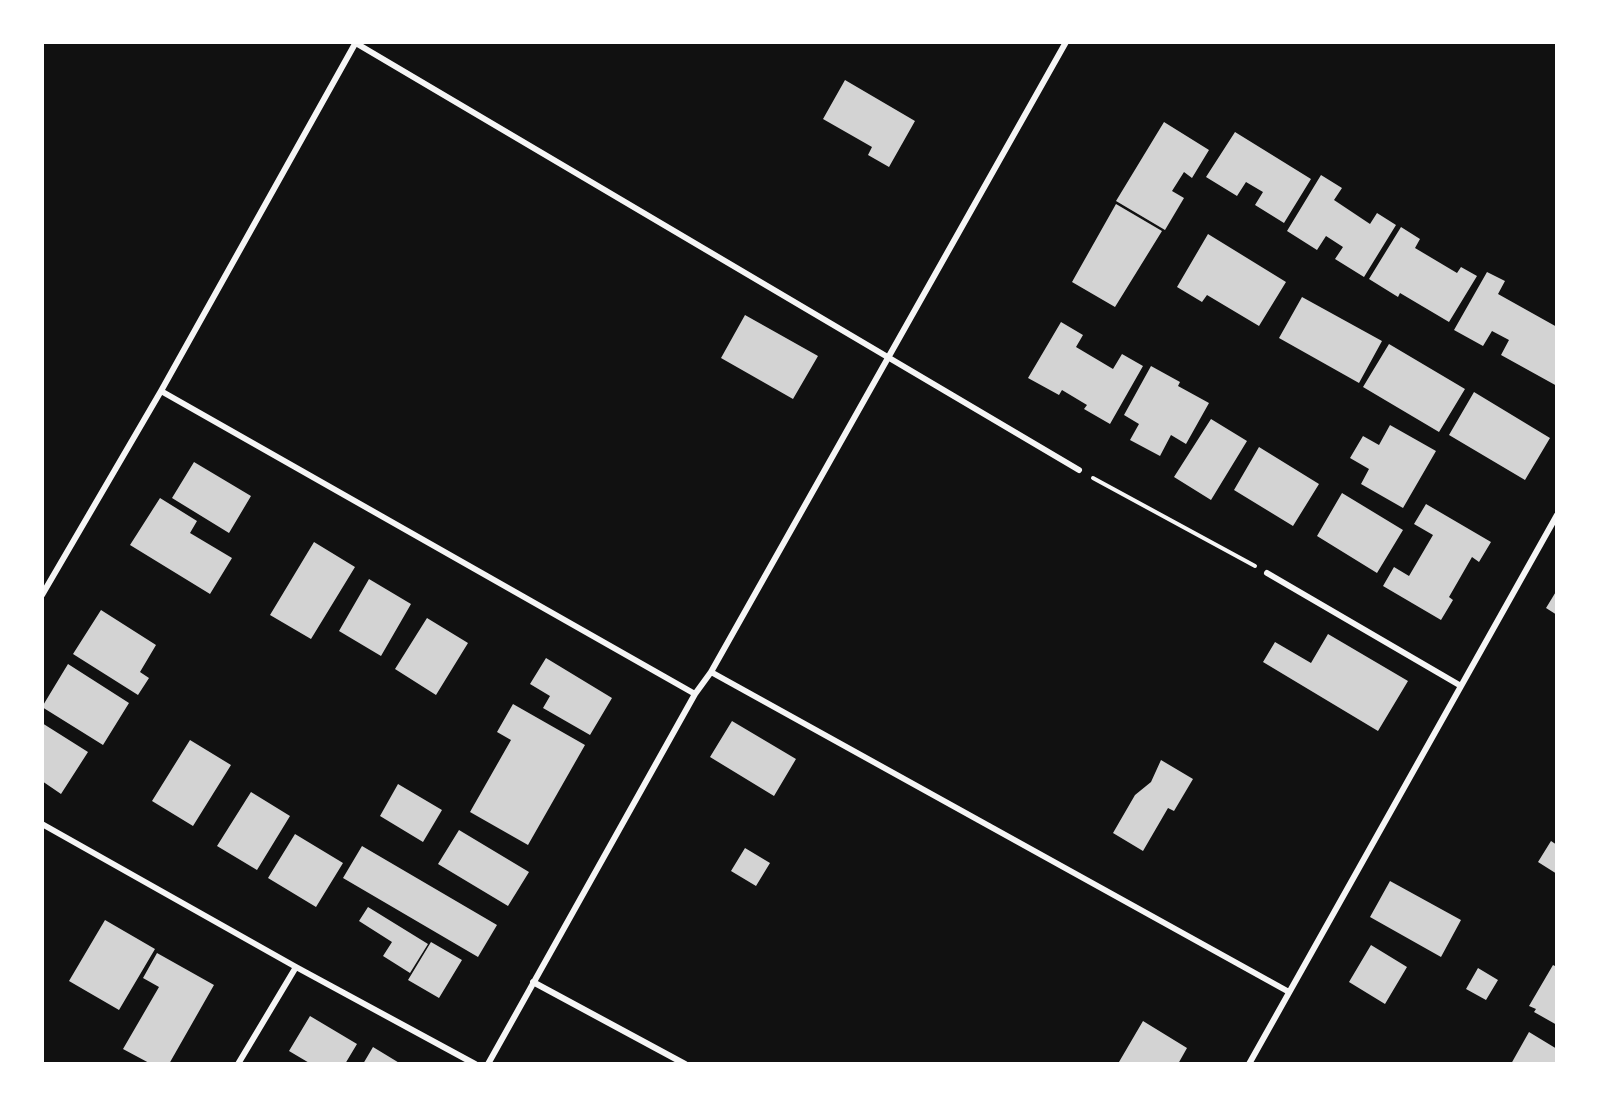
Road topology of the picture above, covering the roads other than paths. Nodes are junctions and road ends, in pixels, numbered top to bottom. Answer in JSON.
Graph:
{"nodes":[{"id":1,"x":355,"y":42,"type":"edge"},
{"id":2,"x":1066,"y":42,"type":"edge"},
{"id":3,"x":888,"y":357,"type":"junction"},
{"id":4,"x":161,"y":391,"type":"junction"},
{"id":5,"x":1079,"y":470,"type":"road end"},
{"id":6,"x":1557,"y":515,"type":"edge"},
{"id":7,"x":1267,"y":573,"type":"road end"},
{"id":8,"x":42,"y":595,"type":"edge"},
{"id":9,"x":711,"y":672,"type":"junction"},
{"id":10,"x":1461,"y":686,"type":"junction"},
{"id":11,"x":695,"y":694,"type":"junction"},
{"id":12,"x":42,"y":824,"type":"edge"},
{"id":13,"x":296,"y":967,"type":"junction"},
{"id":14,"x":533,"y":982,"type":"junction"},
{"id":15,"x":1289,"y":992,"type":"junction"},
{"id":16,"x":238,"y":1064,"type":"edge"},
{"id":17,"x":475,"y":1064,"type":"edge"},
{"id":18,"x":488,"y":1064,"type":"edge"},
{"id":19,"x":685,"y":1064,"type":"edge"},
{"id":20,"x":1249,"y":1064,"type":"edge"}],
"edges":[{"from":1,"to":3,"type":"street"},
{"from":1,"to":4,"type":"street"},
{"from":2,"to":3,"type":"street"},
{"from":3,"to":5,"type":"street"},
{"from":3,"to":9,"type":"street"},
{"from":4,"to":8,"type":"street"},
{"from":4,"to":11,"type":"street"},
{"from":6,"to":10,"type":"street"},
{"from":7,"to":10,"type":"street"},
{"from":9,"to":11,"type":"street"},
{"from":9,"to":15,"type":"street"},
{"from":10,"to":15,"type":"street"},
{"from":11,"to":14,"type":"street"},
{"from":12,"to":13,"type":"street"},
{"from":13,"to":16,"type":"street"},
{"from":13,"to":17,"type":"street"},
{"from":14,"to":18,"type":"street"},
{"from":14,"to":19,"type":"street"},
{"from":15,"to":20,"type":"street"}]}
